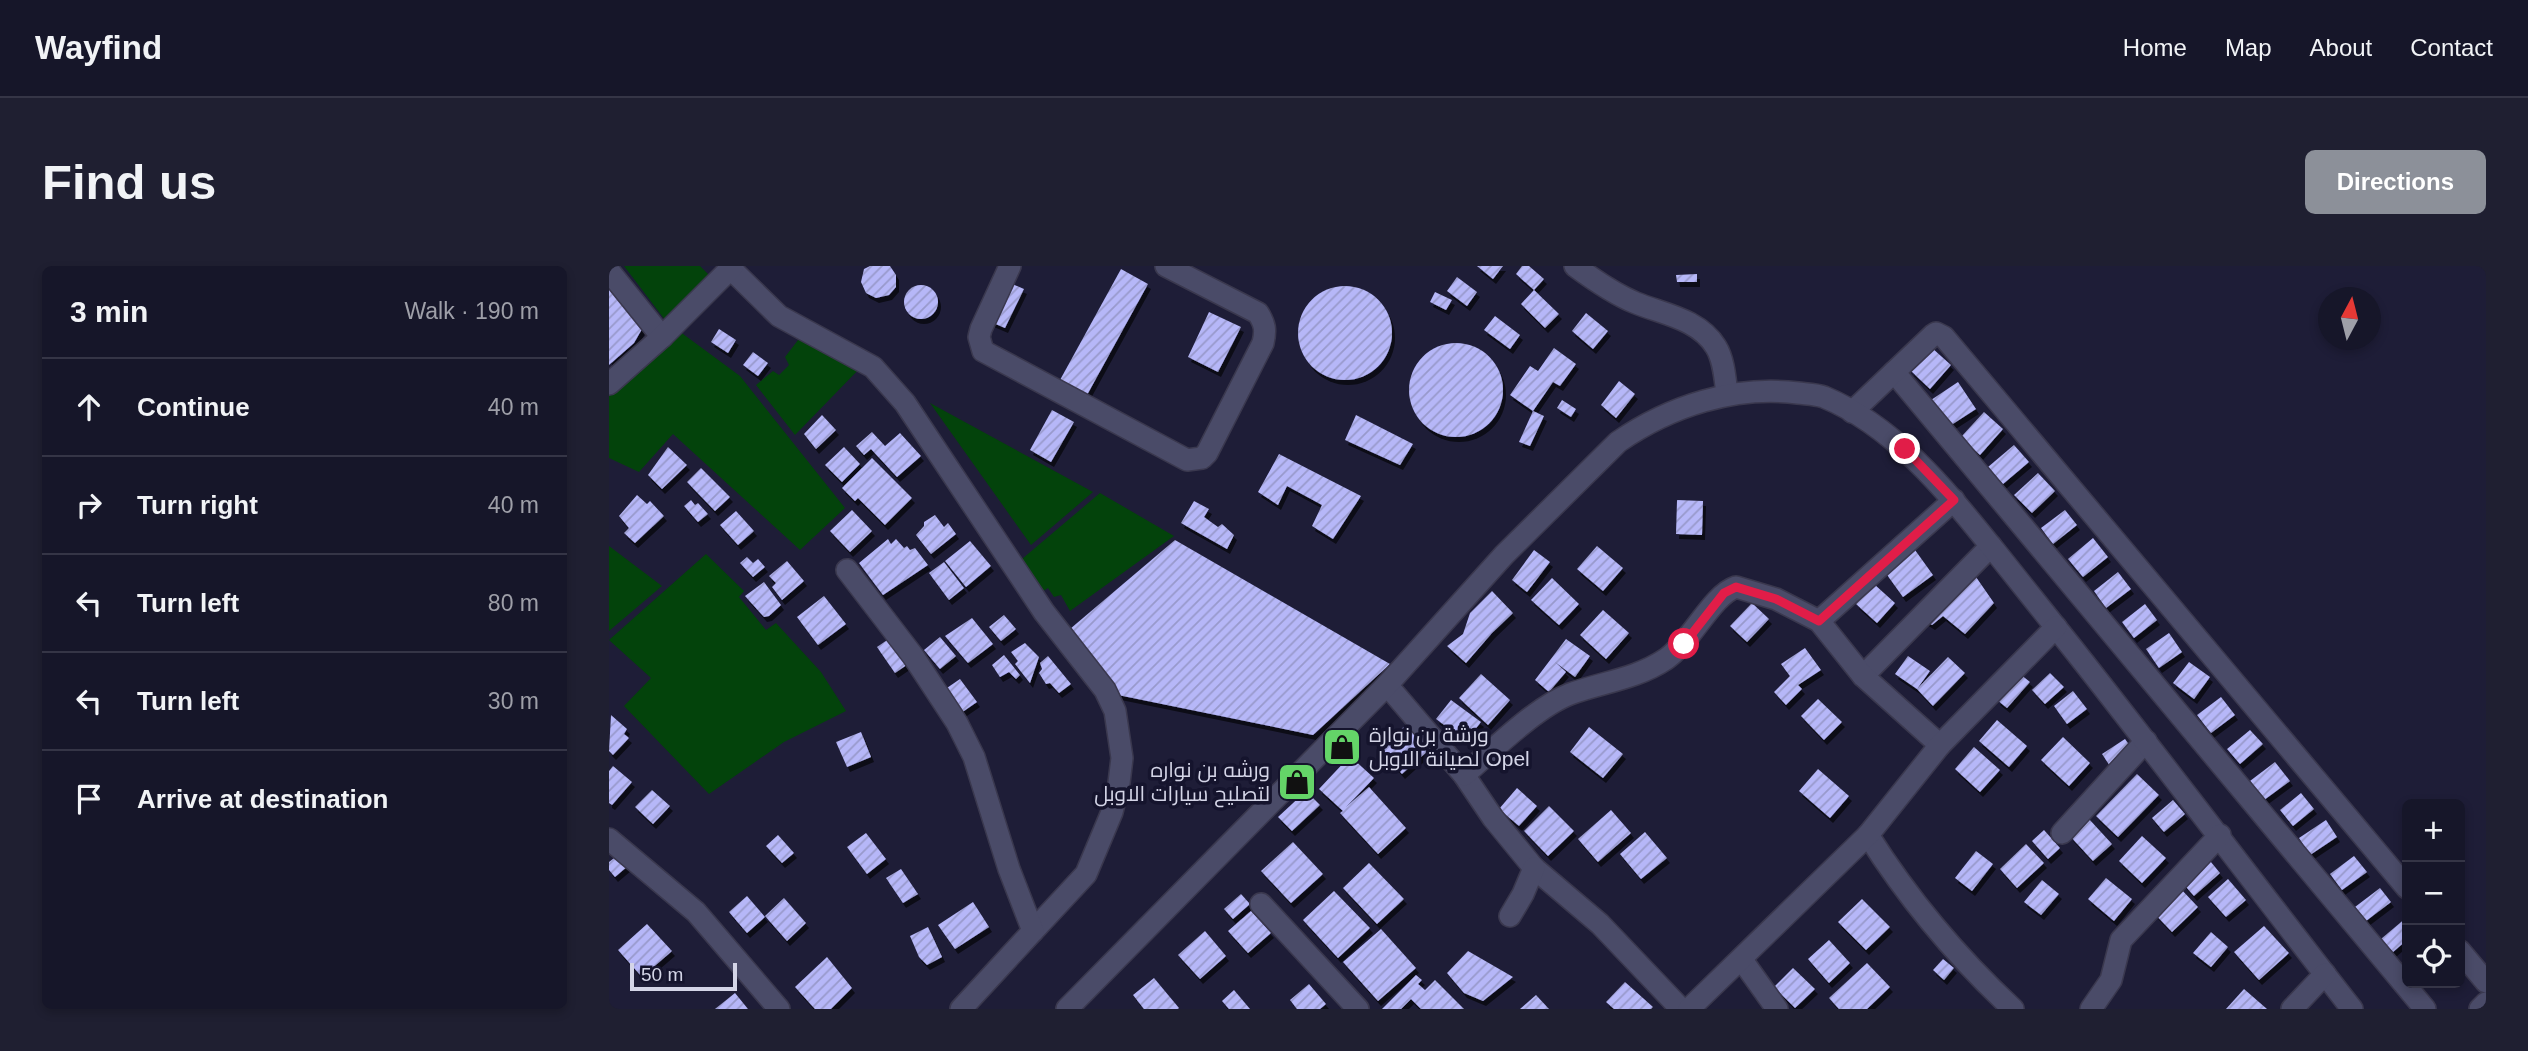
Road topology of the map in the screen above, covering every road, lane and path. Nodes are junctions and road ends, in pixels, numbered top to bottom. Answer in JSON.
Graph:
{"nodes":[{"id":1,"x":1010,"y":266,"type":"edge"},
{"id":2,"x":1166,"y":266,"type":"edge"},
{"id":3,"x":1575,"y":266,"type":"edge"},
{"id":4,"x":732,"y":267,"type":"edge"},
{"id":5,"x":609,"y":271,"type":"edge"},
{"id":6,"x":662,"y":337,"type":"junction"},
{"id":7,"x":1894,"y":372,"type":"junction"},
{"id":8,"x":609,"y":384,"type":"edge"},
{"id":9,"x":1727,"y":394,"type":"junction"},
{"id":10,"x":1852,"y":412,"type":"junction"},
{"id":11,"x":1954,"y":500,"type":"junction"},
{"id":12,"x":1991,"y":546,"type":"junction"},
{"id":13,"x":848,"y":570,"type":"dead end"},
{"id":14,"x":1819,"y":621,"type":"junction"},
{"id":15,"x":2056,"y":628,"type":"junction"},
{"id":16,"x":1863,"y":676,"type":"junction"},
{"id":17,"x":1387,"y":685,"type":"junction"},
{"id":18,"x":2146,"y":741,"type":"junction"},
{"id":19,"x":1940,"y":746,"type":"junction"},
{"id":20,"x":1464,"y":775,"type":"junction"},
{"id":21,"x":2061,"y":833,"type":"dead end"},
{"id":22,"x":1868,"y":835,"type":"junction"},
{"id":23,"x":2220,"y":835,"type":"junction"},
{"id":24,"x":609,"y":839,"type":"edge"},
{"id":25,"x":1534,"y":868,"type":"junction"},
{"id":26,"x":2402,"y":882,"type":"edge"},
{"id":27,"x":1261,"y":904,"type":"dead end"},
{"id":28,"x":1510,"y":916,"type":"dead end"},
{"id":29,"x":1033,"y":931,"type":"junction"},
{"id":30,"x":2465,"y":957,"type":"edge"},
{"id":31,"x":1742,"y":960,"type":"junction"},
{"id":32,"x":2325,"y":974,"type":"junction"},
{"id":33,"x":2486,"y":982,"type":"edge"},
{"id":34,"x":2486,"y":1003,"type":"edge"},
{"id":35,"x":779,"y":1009,"type":"edge"},
{"id":36,"x":961,"y":1009,"type":"edge"},
{"id":37,"x":1067,"y":1009,"type":"edge"},
{"id":38,"x":1358,"y":1009,"type":"edge"},
{"id":39,"x":1681,"y":1009,"type":"edge"},
{"id":40,"x":1689,"y":1009,"type":"edge"},
{"id":41,"x":1777,"y":1009,"type":"edge"},
{"id":42,"x":2013,"y":1009,"type":"edge"},
{"id":43,"x":2091,"y":1009,"type":"edge"},
{"id":44,"x":2293,"y":1009,"type":"edge"},
{"id":45,"x":2352,"y":1009,"type":"edge"},
{"id":46,"x":2425,"y":1009,"type":"edge"},
{"id":47,"x":2480,"y":1009,"type":"edge"}],
"edges":[{"from":1,"to":2,"type":"street"},
{"from":3,"to":9,"type":"street"},
{"from":4,"to":6,"type":"street"},
{"from":4,"to":29,"type":"street"},
{"from":5,"to":6,"type":"street"},
{"from":6,"to":8,"type":"street"},
{"from":7,"to":10,"type":"street"},
{"from":7,"to":26,"type":"street"},
{"from":7,"to":46,"type":"street"},
{"from":9,"to":10,"type":"street"},
{"from":9,"to":17,"type":"street"},
{"from":10,"to":11,"type":"street"},
{"from":11,"to":12,"type":"street"},
{"from":11,"to":14,"type":"street"},
{"from":12,"to":15,"type":"street"},
{"from":12,"to":16,"type":"street"},
{"from":13,"to":29,"type":"street"},
{"from":14,"to":16,"type":"street"},
{"from":14,"to":20,"type":"street"},
{"from":15,"to":18,"type":"street"},
{"from":15,"to":19,"type":"street"},
{"from":16,"to":19,"type":"street"},
{"from":17,"to":20,"type":"street"},
{"from":17,"to":37,"type":"street"},
{"from":18,"to":21,"type":"street"},
{"from":18,"to":23,"type":"street"},
{"from":19,"to":22,"type":"street"},
{"from":20,"to":25,"type":"street"},
{"from":22,"to":31,"type":"street"},
{"from":22,"to":42,"type":"street"},
{"from":23,"to":32,"type":"street"},
{"from":23,"to":43,"type":"street"},
{"from":24,"to":35,"type":"street"},
{"from":25,"to":28,"type":"street"},
{"from":25,"to":39,"type":"street"},
{"from":27,"to":38,"type":"street"},
{"from":29,"to":36,"type":"street"},
{"from":30,"to":33,"type":"street"},
{"from":31,"to":40,"type":"street"},
{"from":31,"to":41,"type":"street"},
{"from":32,"to":44,"type":"street"},
{"from":32,"to":45,"type":"street"},
{"from":34,"to":47,"type":"street"}]}
